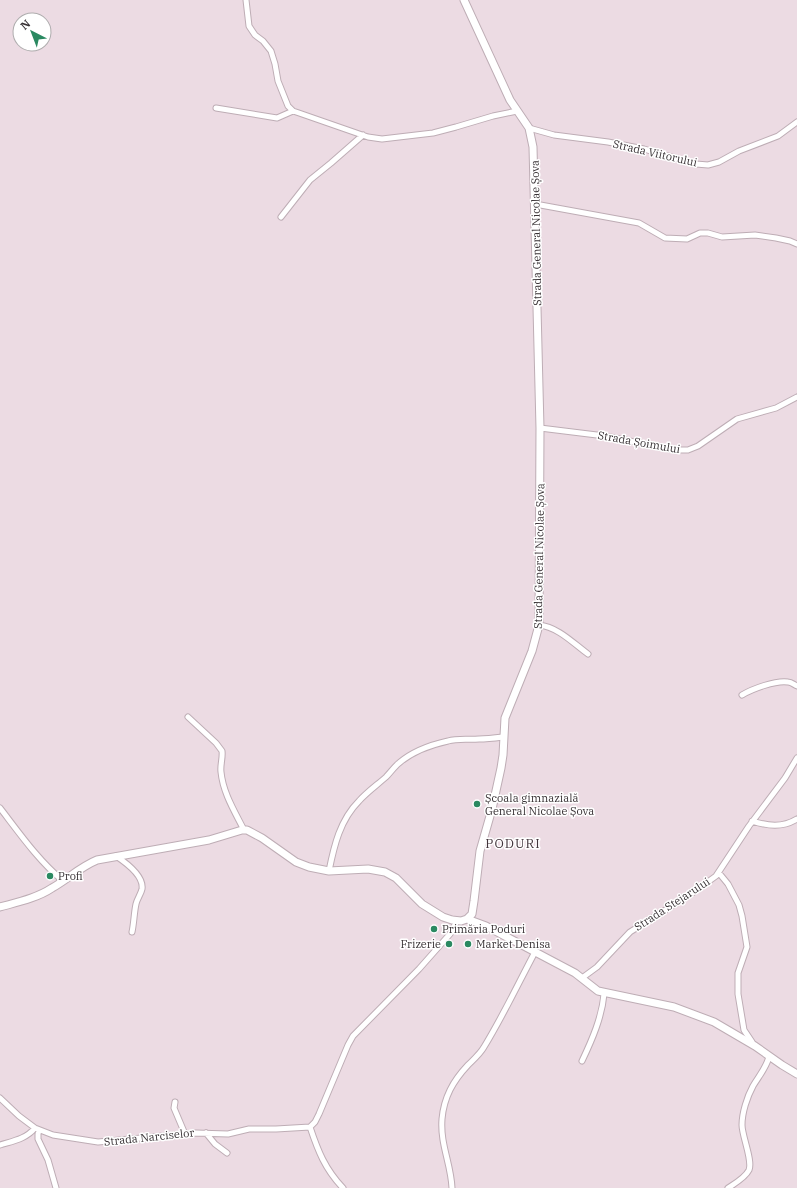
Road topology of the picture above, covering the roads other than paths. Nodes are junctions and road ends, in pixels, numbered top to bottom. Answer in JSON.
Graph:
{"nodes":[{"id":1,"x":246,"y":0,"type":"edge"},
{"id":2,"x":464,"y":0,"type":"edge"},
{"id":3,"x":216,"y":108,"type":"dead end"},
{"id":4,"x":293,"y":111,"type":"junction"},
{"id":5,"x":517,"y":112,"type":"junction"},
{"id":6,"x":797,"y":122,"type":"edge"},
{"id":7,"x":529,"y":128,"type":"junction"},
{"id":8,"x":363,"y":135,"type":"junction"},
{"id":9,"x":535,"y":204,"type":"junction"},
{"id":10,"x":281,"y":217,"type":"dead end"},
{"id":11,"x":797,"y":244,"type":"edge"},
{"id":12,"x":797,"y":397,"type":"edge"},
{"id":13,"x":540,"y":428,"type":"junction"},
{"id":14,"x":539,"y":625,"type":"junction"},
{"id":15,"x":588,"y":654,"type":"dead end"},
{"id":16,"x":797,"y":686,"type":"edge"},
{"id":17,"x":742,"y":695,"type":"dead end"},
{"id":18,"x":188,"y":717,"type":"dead end"},
{"id":19,"x":503,"y":737,"type":"junction"},
{"id":20,"x":797,"y":758,"type":"edge"},
{"id":21,"x":0,"y":808,"type":"edge"},
{"id":22,"x":797,"y":819,"type":"edge"},
{"id":23,"x":752,"y":822,"type":"junction"},
{"id":24,"x":244,"y":830,"type":"junction"},
{"id":25,"x":116,"y":856,"type":"junction"},
{"id":26,"x":329,"y":871,"type":"junction"},
{"id":27,"x":719,"y":873,"type":"junction"},
{"id":28,"x":63,"y":882,"type":"junction"},
{"id":29,"x":0,"y":907,"type":"edge"},
{"id":30,"x":467,"y":919,"type":"junction"},
{"id":31,"x":457,"y":921,"type":"junction"},
{"id":32,"x":132,"y":932,"type":"dead end"},
{"id":33,"x":535,"y":952,"type":"junction"},
{"id":34,"x":582,"y":978,"type":"junction"},
{"id":35,"x":604,"y":994,"type":"junction"},
{"id":36,"x":755,"y":1046,"type":"junction"},
{"id":37,"x":769,"y":1057,"type":"junction"},
{"id":38,"x":582,"y":1062,"type":"dead end"},
{"id":39,"x":797,"y":1074,"type":"edge"},
{"id":40,"x":0,"y":1098,"type":"edge"},
{"id":41,"x":175,"y":1102,"type":"dead end"},
{"id":42,"x":310,"y":1127,"type":"junction"},
{"id":43,"x":37,"y":1129,"type":"junction"},
{"id":44,"x":206,"y":1132,"type":"junction"},
{"id":45,"x":185,"y":1134,"type":"junction"},
{"id":46,"x":0,"y":1145,"type":"edge"},
{"id":47,"x":227,"y":1153,"type":"dead end"},
{"id":48,"x":56,"y":1188,"type":"edge"},
{"id":49,"x":343,"y":1188,"type":"edge"},
{"id":50,"x":452,"y":1188,"type":"edge"},
{"id":51,"x":728,"y":1188,"type":"edge"}],
"edges":[{"from":1,"to":4,"type":"street"},
{"from":2,"to":5,"type":"main road","name":"Strada General Nicolae Șova"},
{"from":3,"to":4,"type":"street"},
{"from":4,"to":8,"type":"street"},
{"from":5,"to":7,"type":"main road","name":"Strada General Nicolae Șova"},
{"from":5,"to":8,"type":"street"},
{"from":6,"to":7,"type":"street","name":"Strada Viitorului"},
{"from":7,"to":9,"type":"main road","name":"Strada General Nicolae Șova"},
{"from":8,"to":10,"type":"street"},
{"from":9,"to":11,"type":"street"},
{"from":9,"to":13,"type":"main road","name":"Strada General Nicolae Șova"},
{"from":12,"to":13,"type":"street","name":"Strada Șoimului"},
{"from":13,"to":14,"type":"main road","name":"Strada General Nicolae Șova"},
{"from":14,"to":15,"type":"street"},
{"from":14,"to":19,"type":"main road","name":"Strada General Nicolae Șova"},
{"from":16,"to":17,"type":"street"},
{"from":18,"to":24,"type":"street"},
{"from":19,"to":26,"type":"street"},
{"from":19,"to":30,"type":"main road","name":"Strada General Nicolae Șova"},
{"from":20,"to":23,"type":"street","name":"Strada Stejarului"},
{"from":21,"to":28,"type":"street"},
{"from":22,"to":23,"type":"street"},
{"from":23,"to":27,"type":"street","name":"Strada Stejarului"},
{"from":24,"to":25,"type":"main road"},
{"from":24,"to":26,"type":"main road"},
{"from":25,"to":28,"type":"main road"},
{"from":25,"to":32,"type":"street"},
{"from":26,"to":31,"type":"main road"},
{"from":27,"to":34,"type":"street","name":"Strada Stejarului"},
{"from":27,"to":36,"type":"street"},
{"from":28,"to":29,"type":"main road"},
{"from":30,"to":31,"type":"main road"},
{"from":30,"to":33,"type":"main road"},
{"from":31,"to":42,"type":"street"},
{"from":33,"to":34,"type":"main road"},
{"from":33,"to":50,"type":"street"},
{"from":34,"to":35,"type":"main road"},
{"from":35,"to":36,"type":"main road"},
{"from":35,"to":38,"type":"street"},
{"from":36,"to":37,"type":"main road"},
{"from":37,"to":39,"type":"main road"},
{"from":37,"to":51,"type":"street"},
{"from":40,"to":43,"type":"street","name":"Strada Narciselor"},
{"from":41,"to":45,"type":"street"},
{"from":42,"to":44,"type":"street","name":"Strada Narciselor"},
{"from":42,"to":49,"type":"street"},
{"from":43,"to":45,"type":"street","name":"Strada Narciselor"},
{"from":43,"to":46,"type":"street"},
{"from":43,"to":48,"type":"street"},
{"from":44,"to":45,"type":"street","name":"Strada Narciselor"},
{"from":44,"to":47,"type":"street"}]}
